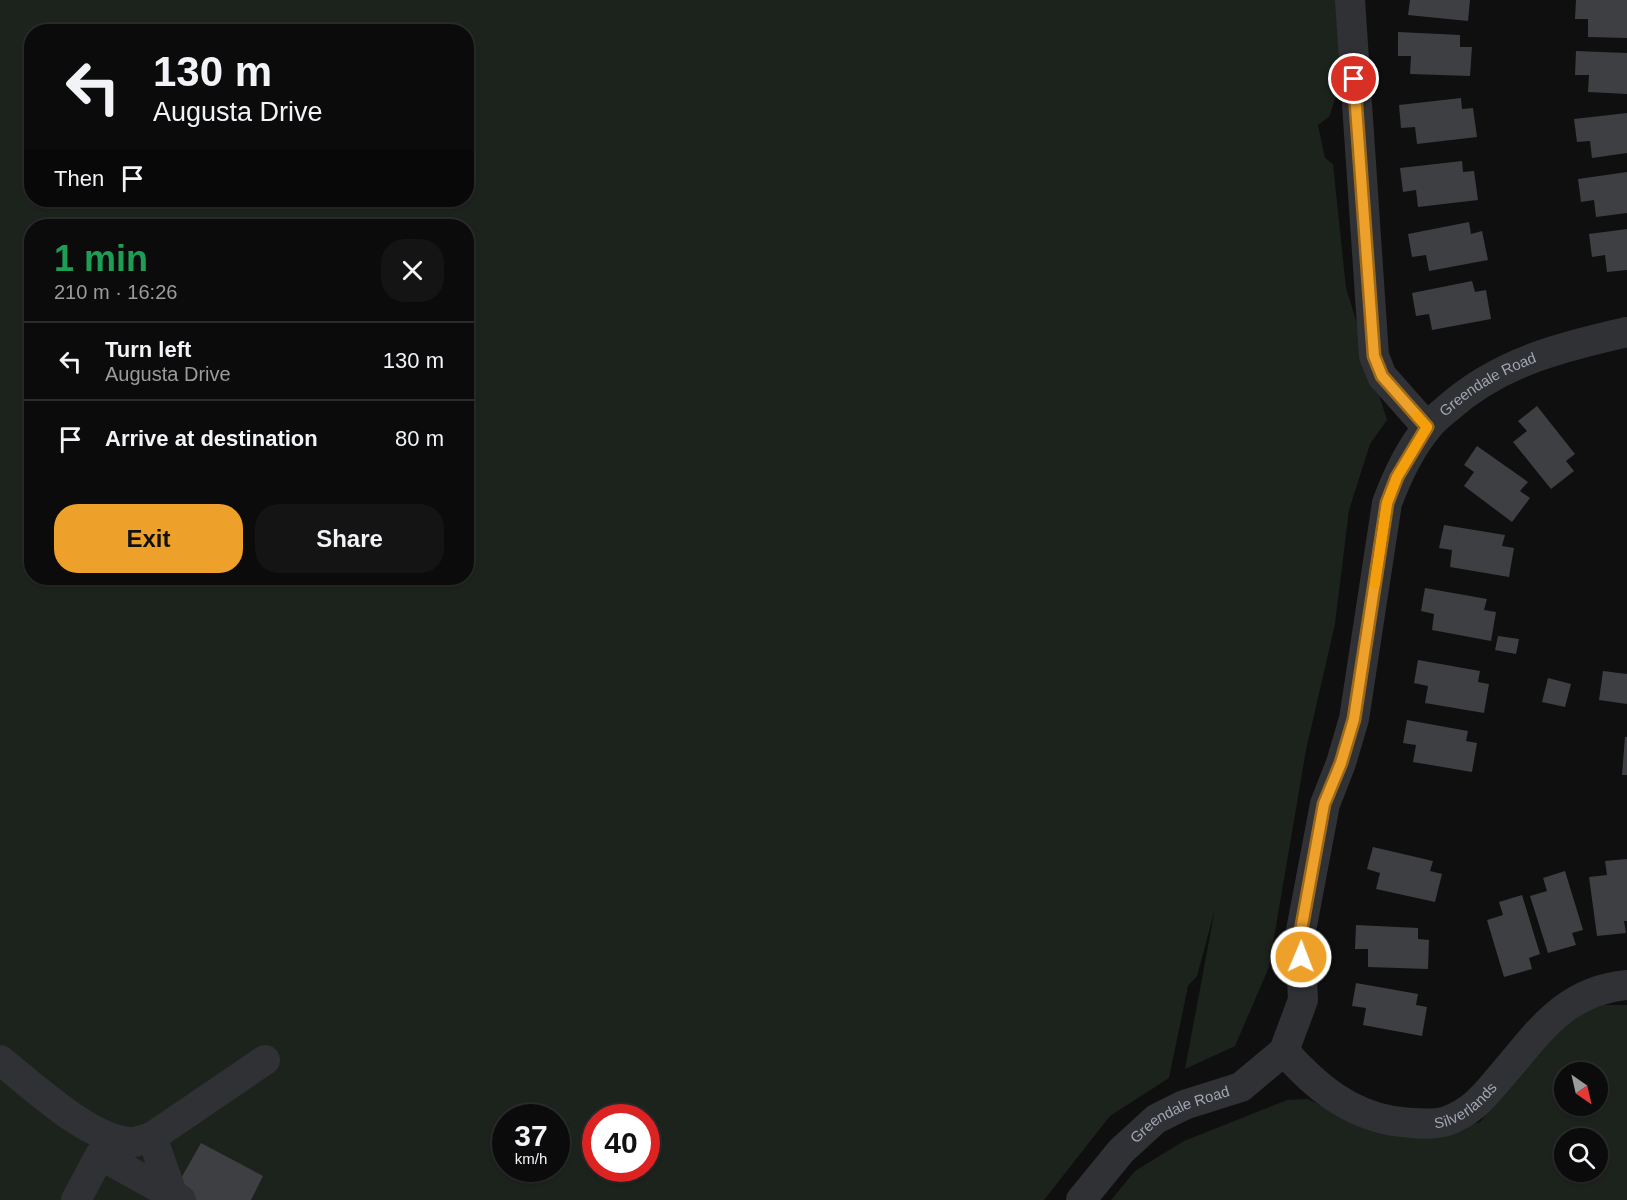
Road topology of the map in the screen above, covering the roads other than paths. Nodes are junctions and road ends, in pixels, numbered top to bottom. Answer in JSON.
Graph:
{"nodes":[{"id":1,"x":1350,"y":0,"type":"edge"},
{"id":2,"x":1627,"y":332,"type":"edge"},
{"id":3,"x":1427,"y":427,"type":"junction"},
{"id":4,"x":1627,"y":985,"type":"edge"},
{"id":5,"x":1284,"y":1051,"type":"junction"},
{"id":6,"x":0,"y":1060,"type":"edge"},
{"id":7,"x":265,"y":1060,"type":"dead end"},
{"id":8,"x":152,"y":1137,"type":"junction"},
{"id":9,"x":177,"y":1198,"type":"edge"},
{"id":10,"x":76,"y":1200,"type":"edge"},
{"id":11,"x":1081,"y":1200,"type":"edge"}],
"edges":[{"from":1,"to":3,"type":"street"},
{"from":2,"to":3,"type":"street","name":"Greendale Road"},
{"from":3,"to":5,"type":"street","name":"Greendale Road"},
{"from":4,"to":5,"type":"street","name":"Silverlands"},
{"from":5,"to":11,"type":"street","name":"Greendale Road"},
{"from":6,"to":8,"type":"street"},
{"from":7,"to":8,"type":"street"},
{"from":8,"to":9,"type":"street"},
{"from":9,"to":10,"type":"street"}]}
